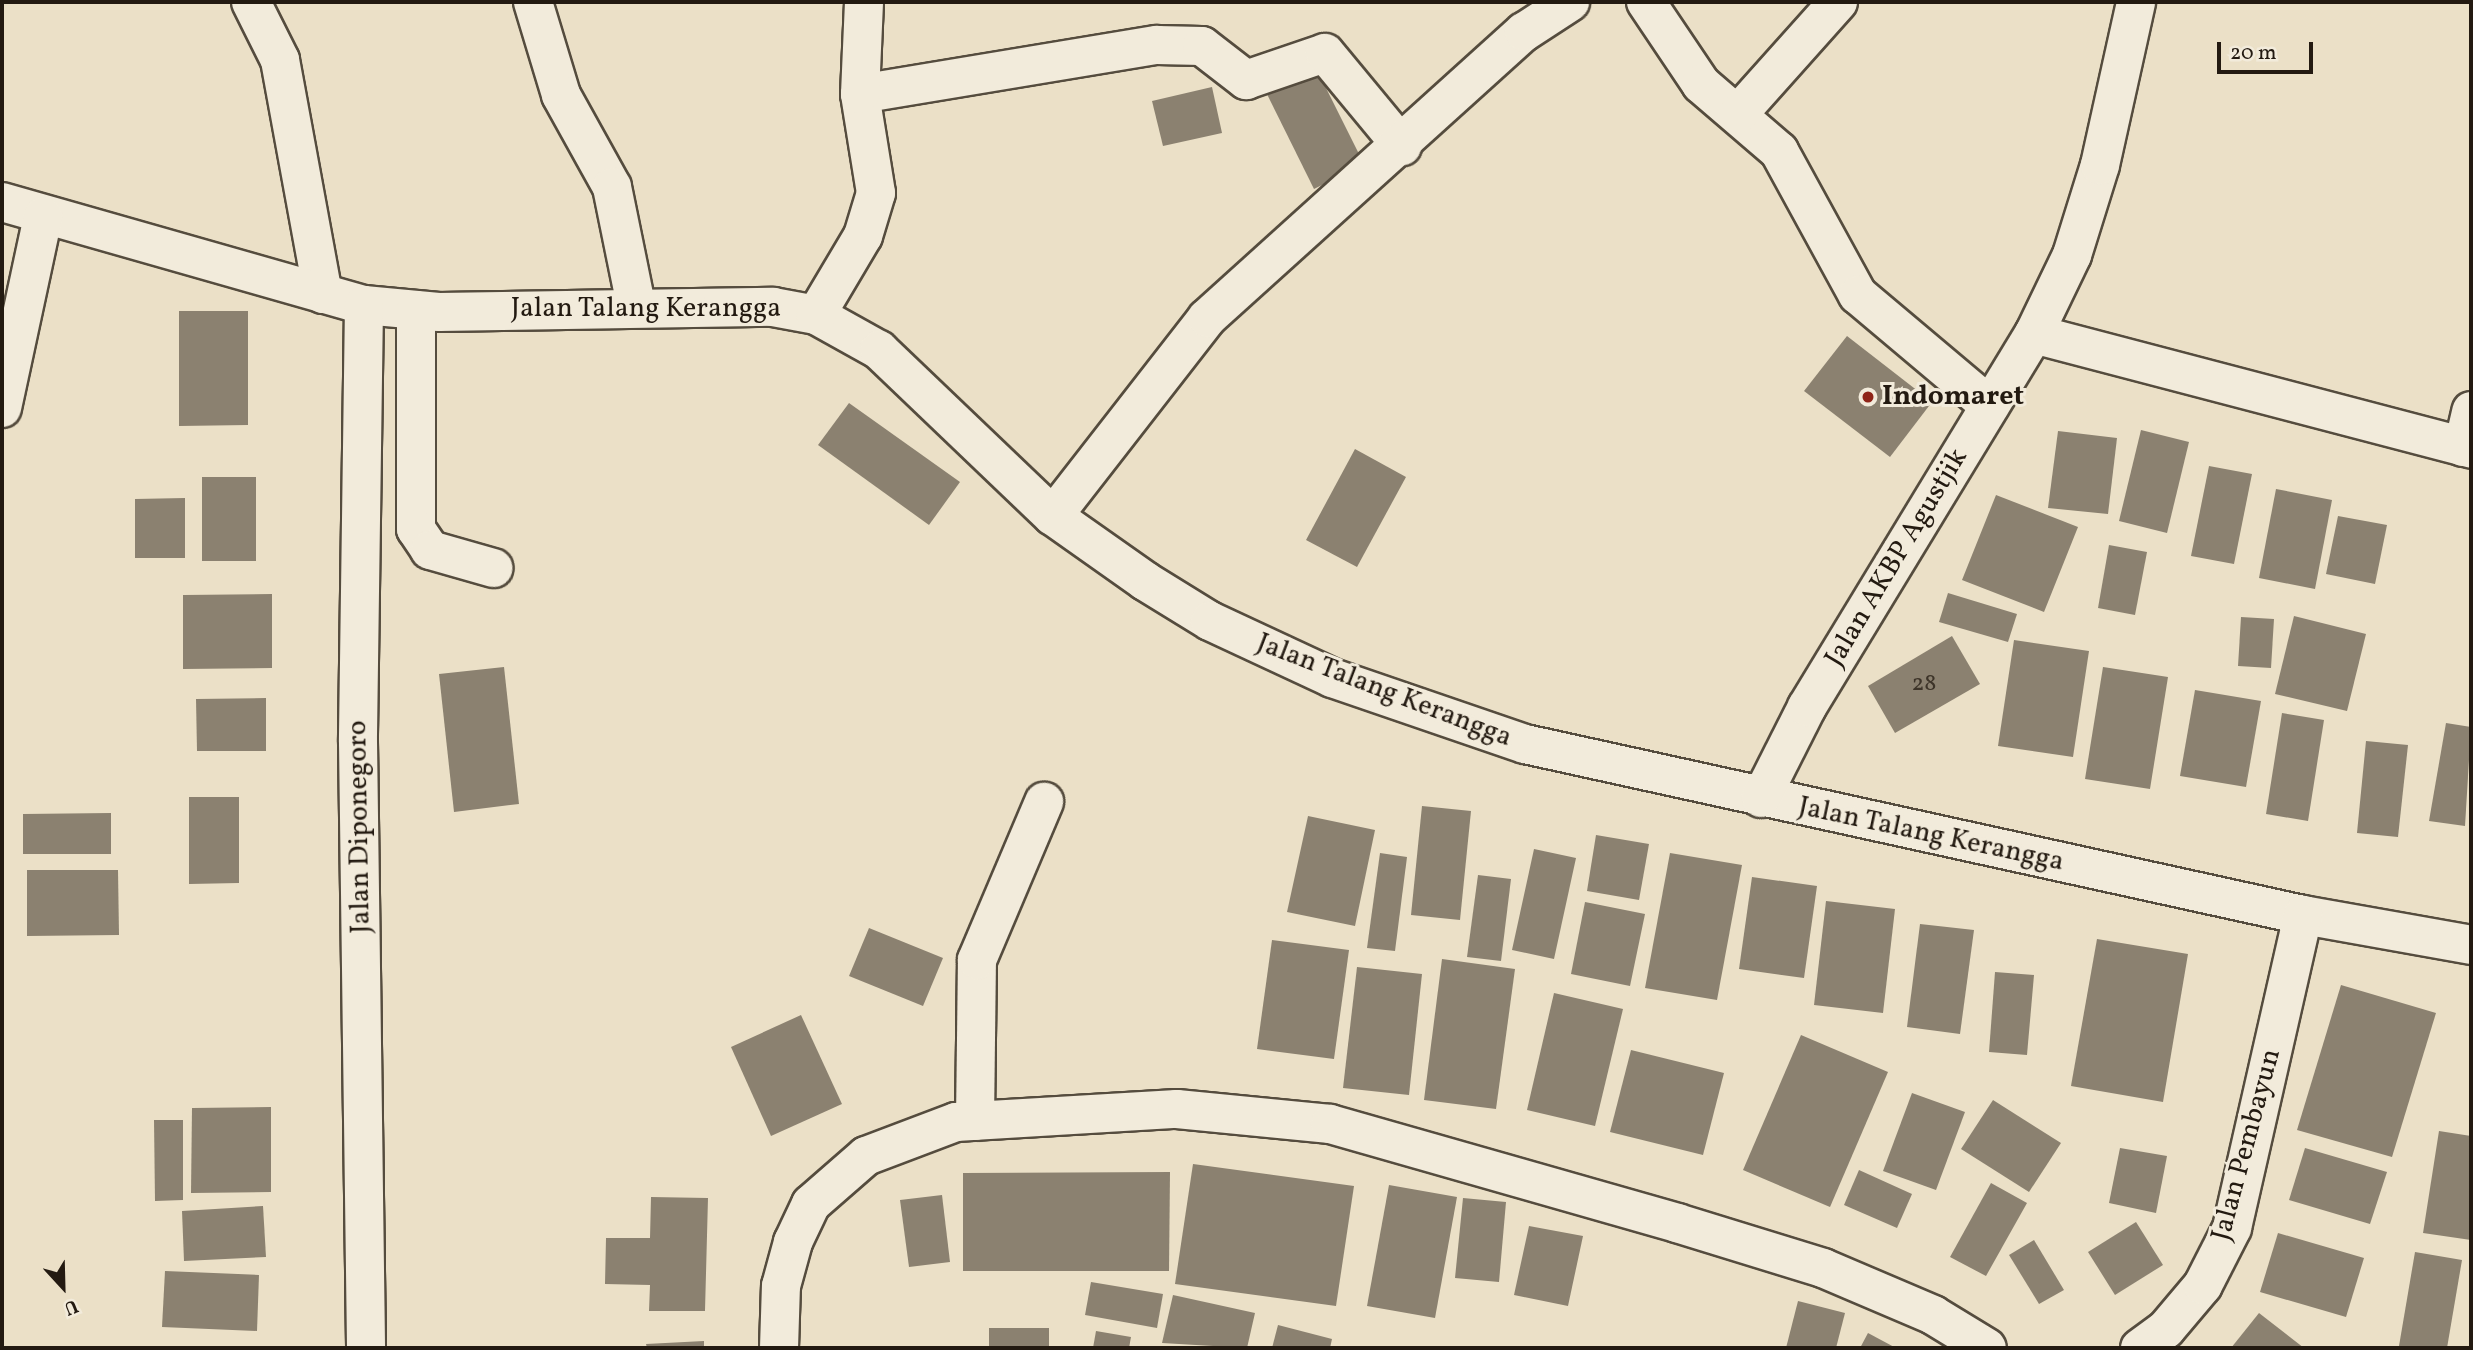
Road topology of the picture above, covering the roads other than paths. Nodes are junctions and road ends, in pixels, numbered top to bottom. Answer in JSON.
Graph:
{"nodes":[{"id":1,"x":251,"y":2,"type":"edge"},
{"id":2,"x":533,"y":2,"type":"edge"},
{"id":3,"x":864,"y":2,"type":"edge"},
{"id":4,"x":1570,"y":2,"type":"edge"},
{"id":5,"x":1646,"y":2,"type":"edge"},
{"id":6,"x":1838,"y":2,"type":"edge"},
{"id":7,"x":2136,"y":2,"type":"edge"},
{"id":8,"x":860,"y":94,"type":"junction"},
{"id":9,"x":1738,"y":114,"type":"junction"},
{"id":10,"x":1402,"y":146,"type":"junction"},
{"id":11,"x":2,"y":202,"type":"edge"},
{"id":12,"x":43,"y":216,"type":"junction"},
{"id":13,"x":345,"y":300,"type":"junction"},
{"id":14,"x":636,"y":305,"type":"junction"},
{"id":15,"x":416,"y":310,"type":"junction"},
{"id":16,"x":816,"y":315,"type":"junction"},
{"id":17,"x":2034,"y":334,"type":"junction"},
{"id":18,"x":1990,"y":406,"type":"junction"},
{"id":19,"x":2,"y":408,"type":"edge"},
{"id":20,"x":2471,"y":411,"type":"edge"},
{"id":21,"x":2467,"y":448,"type":"edge"},
{"id":22,"x":1053,"y":516,"type":"junction"},
{"id":23,"x":361,"y":525,"type":"junction"},
{"id":24,"x":416,"y":529,"type":"junction"},
{"id":25,"x":493,"y":568,"type":"dead end"},
{"id":26,"x":1761,"y":797,"type":"junction"},
{"id":27,"x":1044,"y":802,"type":"dead end"},
{"id":28,"x":2303,"y":915,"type":"junction"},
{"id":29,"x":2471,"y":944,"type":"edge"},
{"id":30,"x":975,"y":1121,"type":"junction"},
{"id":31,"x":366,"y":1348,"type":"edge"},
{"id":32,"x":779,"y":1348,"type":"edge"},
{"id":33,"x":1987,"y":1348,"type":"edge"},
{"id":34,"x":2140,"y":1348,"type":"edge"}],
"edges":[{"from":1,"to":13,"type":"street","name":"Jalan Diponegoro"},
{"from":2,"to":14,"type":"street"},
{"from":3,"to":8,"type":"street"},
{"from":4,"to":10,"type":"street"},
{"from":5,"to":9,"type":"street"},
{"from":6,"to":9,"type":"street"},
{"from":7,"to":17,"type":"street","name":"Jalan AKBP Agustjik"},
{"from":8,"to":10,"type":"street"},
{"from":8,"to":16,"type":"street"},
{"from":9,"to":18,"type":"street"},
{"from":10,"to":22,"type":"street"},
{"from":11,"to":12,"type":"street","name":"Jalan Talang Kerangga"},
{"from":12,"to":13,"type":"street","name":"Jalan Talang Kerangga"},
{"from":12,"to":19,"type":"street"},
{"from":13,"to":15,"type":"street","name":"Jalan Talang Kerangga"},
{"from":13,"to":23,"type":"street","name":"Jalan Diponegoro"},
{"from":14,"to":15,"type":"street","name":"Jalan Talang Kerangga"},
{"from":14,"to":16,"type":"street","name":"Jalan Talang Kerangga"},
{"from":15,"to":24,"type":"street"},
{"from":16,"to":22,"type":"street","name":"Jalan Talang Kerangga"},
{"from":17,"to":18,"type":"street","name":"Jalan AKBP Agustjik"},
{"from":17,"to":21,"type":"street"},
{"from":18,"to":26,"type":"street","name":"Jalan AKBP Agustjik"},
{"from":20,"to":21,"type":"street"},
{"from":22,"to":26,"type":"street","name":"Jalan Talang Kerangga"},
{"from":23,"to":24,"type":"street"},
{"from":23,"to":31,"type":"street","name":"Jalan Diponegoro"},
{"from":24,"to":25,"type":"street"},
{"from":26,"to":28,"type":"street","name":"Jalan Talang Kerangga"},
{"from":27,"to":30,"type":"street"},
{"from":28,"to":29,"type":"street","name":"Jalan Talang Kerangga"},
{"from":28,"to":34,"type":"street","name":"Jalan Pembayun"},
{"from":30,"to":32,"type":"street"},
{"from":30,"to":33,"type":"street"}]}
